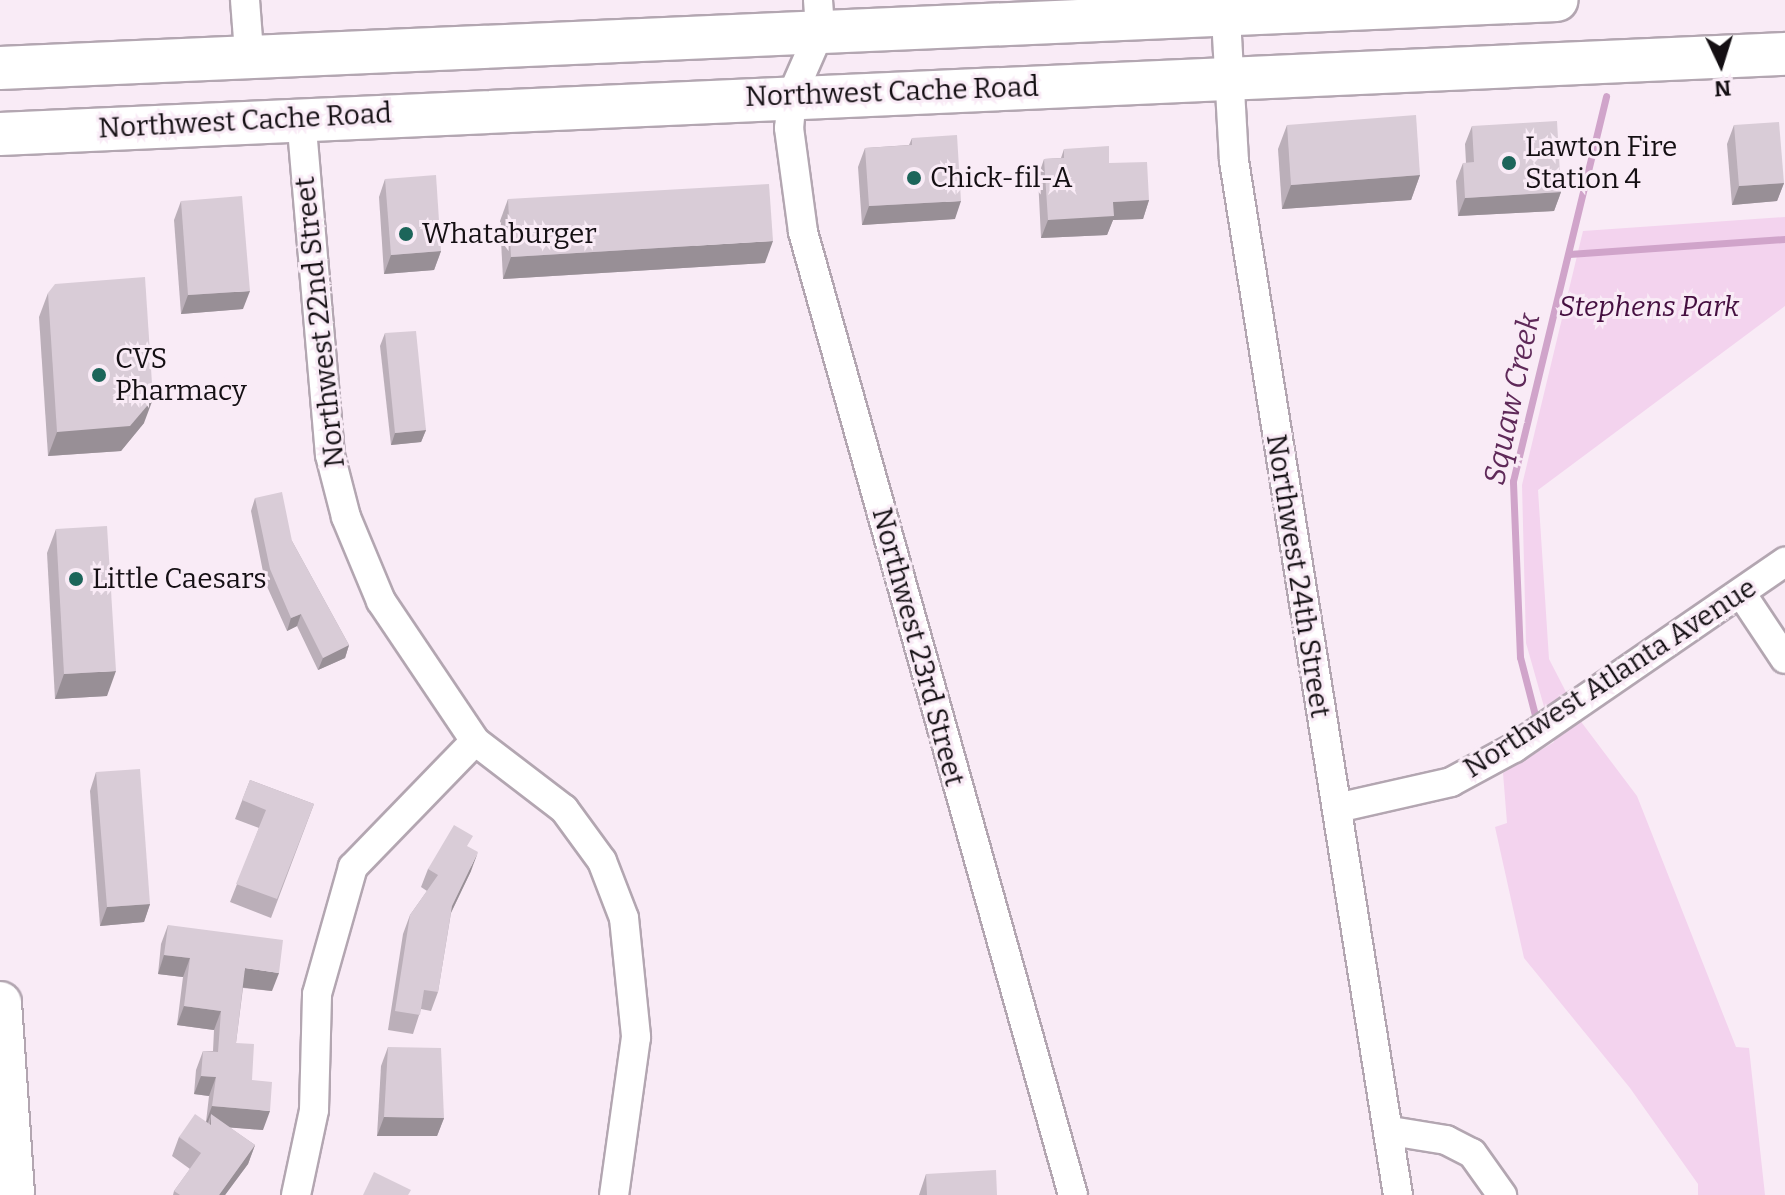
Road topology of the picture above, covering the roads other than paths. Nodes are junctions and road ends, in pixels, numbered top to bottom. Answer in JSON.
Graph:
{"nodes":[{"id":1,"x":245,"y":0,"type":"edge"},
{"id":2,"x":1557,"y":0,"type":"edge"},
{"id":3,"x":819,"y":15,"type":"edge"},
{"id":4,"x":1226,"y":18,"type":"junction"},
{"id":5,"x":249,"y":52,"type":"junction"},
{"id":6,"x":1785,"y":54,"type":"edge"},
{"id":7,"x":0,"y":68,"type":"edge"},
{"id":8,"x":1225,"y":81,"type":"junction"},
{"id":9,"x":792,"y":95,"type":"junction"},
{"id":10,"x":301,"y":117,"type":"junction"},
{"id":11,"x":0,"y":134,"type":"edge"},
{"id":12,"x":1785,"y":562,"type":"edge"},
{"id":13,"x":1741,"y":593,"type":"junction"},
{"id":14,"x":1785,"y":659,"type":"edge"},
{"id":15,"x":475,"y":741,"type":"junction"},
{"id":16,"x":1337,"y":808,"type":"junction"},
{"id":17,"x":0,"y":1003,"type":"edge"},
{"id":18,"x":1391,"y":1131,"type":"junction"},
{"id":19,"x":13,"y":1195,"type":"edge"},
{"id":20,"x":296,"y":1195,"type":"edge"},
{"id":21,"x":614,"y":1195,"type":"edge"},
{"id":22,"x":1073,"y":1195,"type":"edge"},
{"id":23,"x":1398,"y":1195,"type":"edge"},
{"id":24,"x":1502,"y":1195,"type":"edge"}],
"edges":[{"from":1,"to":5,"type":"street"},
{"from":2,"to":4,"type":"main road"},
{"from":3,"to":4,"type":"main road"},
{"from":3,"to":5,"type":"main road"},
{"from":3,"to":9,"type":"street"},
{"from":4,"to":8,"type":"street","name":"Northwest 24th Street"},
{"from":5,"to":7,"type":"main road"},
{"from":6,"to":8,"type":"main road","name":"Northwest Cache Road"},
{"from":8,"to":9,"type":"main road","name":"Northwest Cache Road"},
{"from":8,"to":16,"type":"street","name":"Northwest 24th Street"},
{"from":9,"to":10,"type":"main road","name":"Northwest Cache Road"},
{"from":9,"to":22,"type":"street","name":"Northwest 23rd Street"},
{"from":10,"to":11,"type":"main road","name":"Northwest Cache Road"},
{"from":10,"to":15,"type":"street","name":"Northwest 22nd Street"},
{"from":12,"to":13,"type":"street","name":"Northwest Atlanta Avenue"},
{"from":13,"to":14,"type":"street"},
{"from":13,"to":16,"type":"street","name":"Northwest Atlanta Avenue"},
{"from":15,"to":20,"type":"street"},
{"from":15,"to":21,"type":"street","name":"Northwest 22nd Street"},
{"from":16,"to":18,"type":"street","name":"Northwest 24th Street"},
{"from":17,"to":19,"type":"main road"},
{"from":18,"to":23,"type":"street","name":"Northwest 24th Street"},
{"from":18,"to":24,"type":"street"}]}
